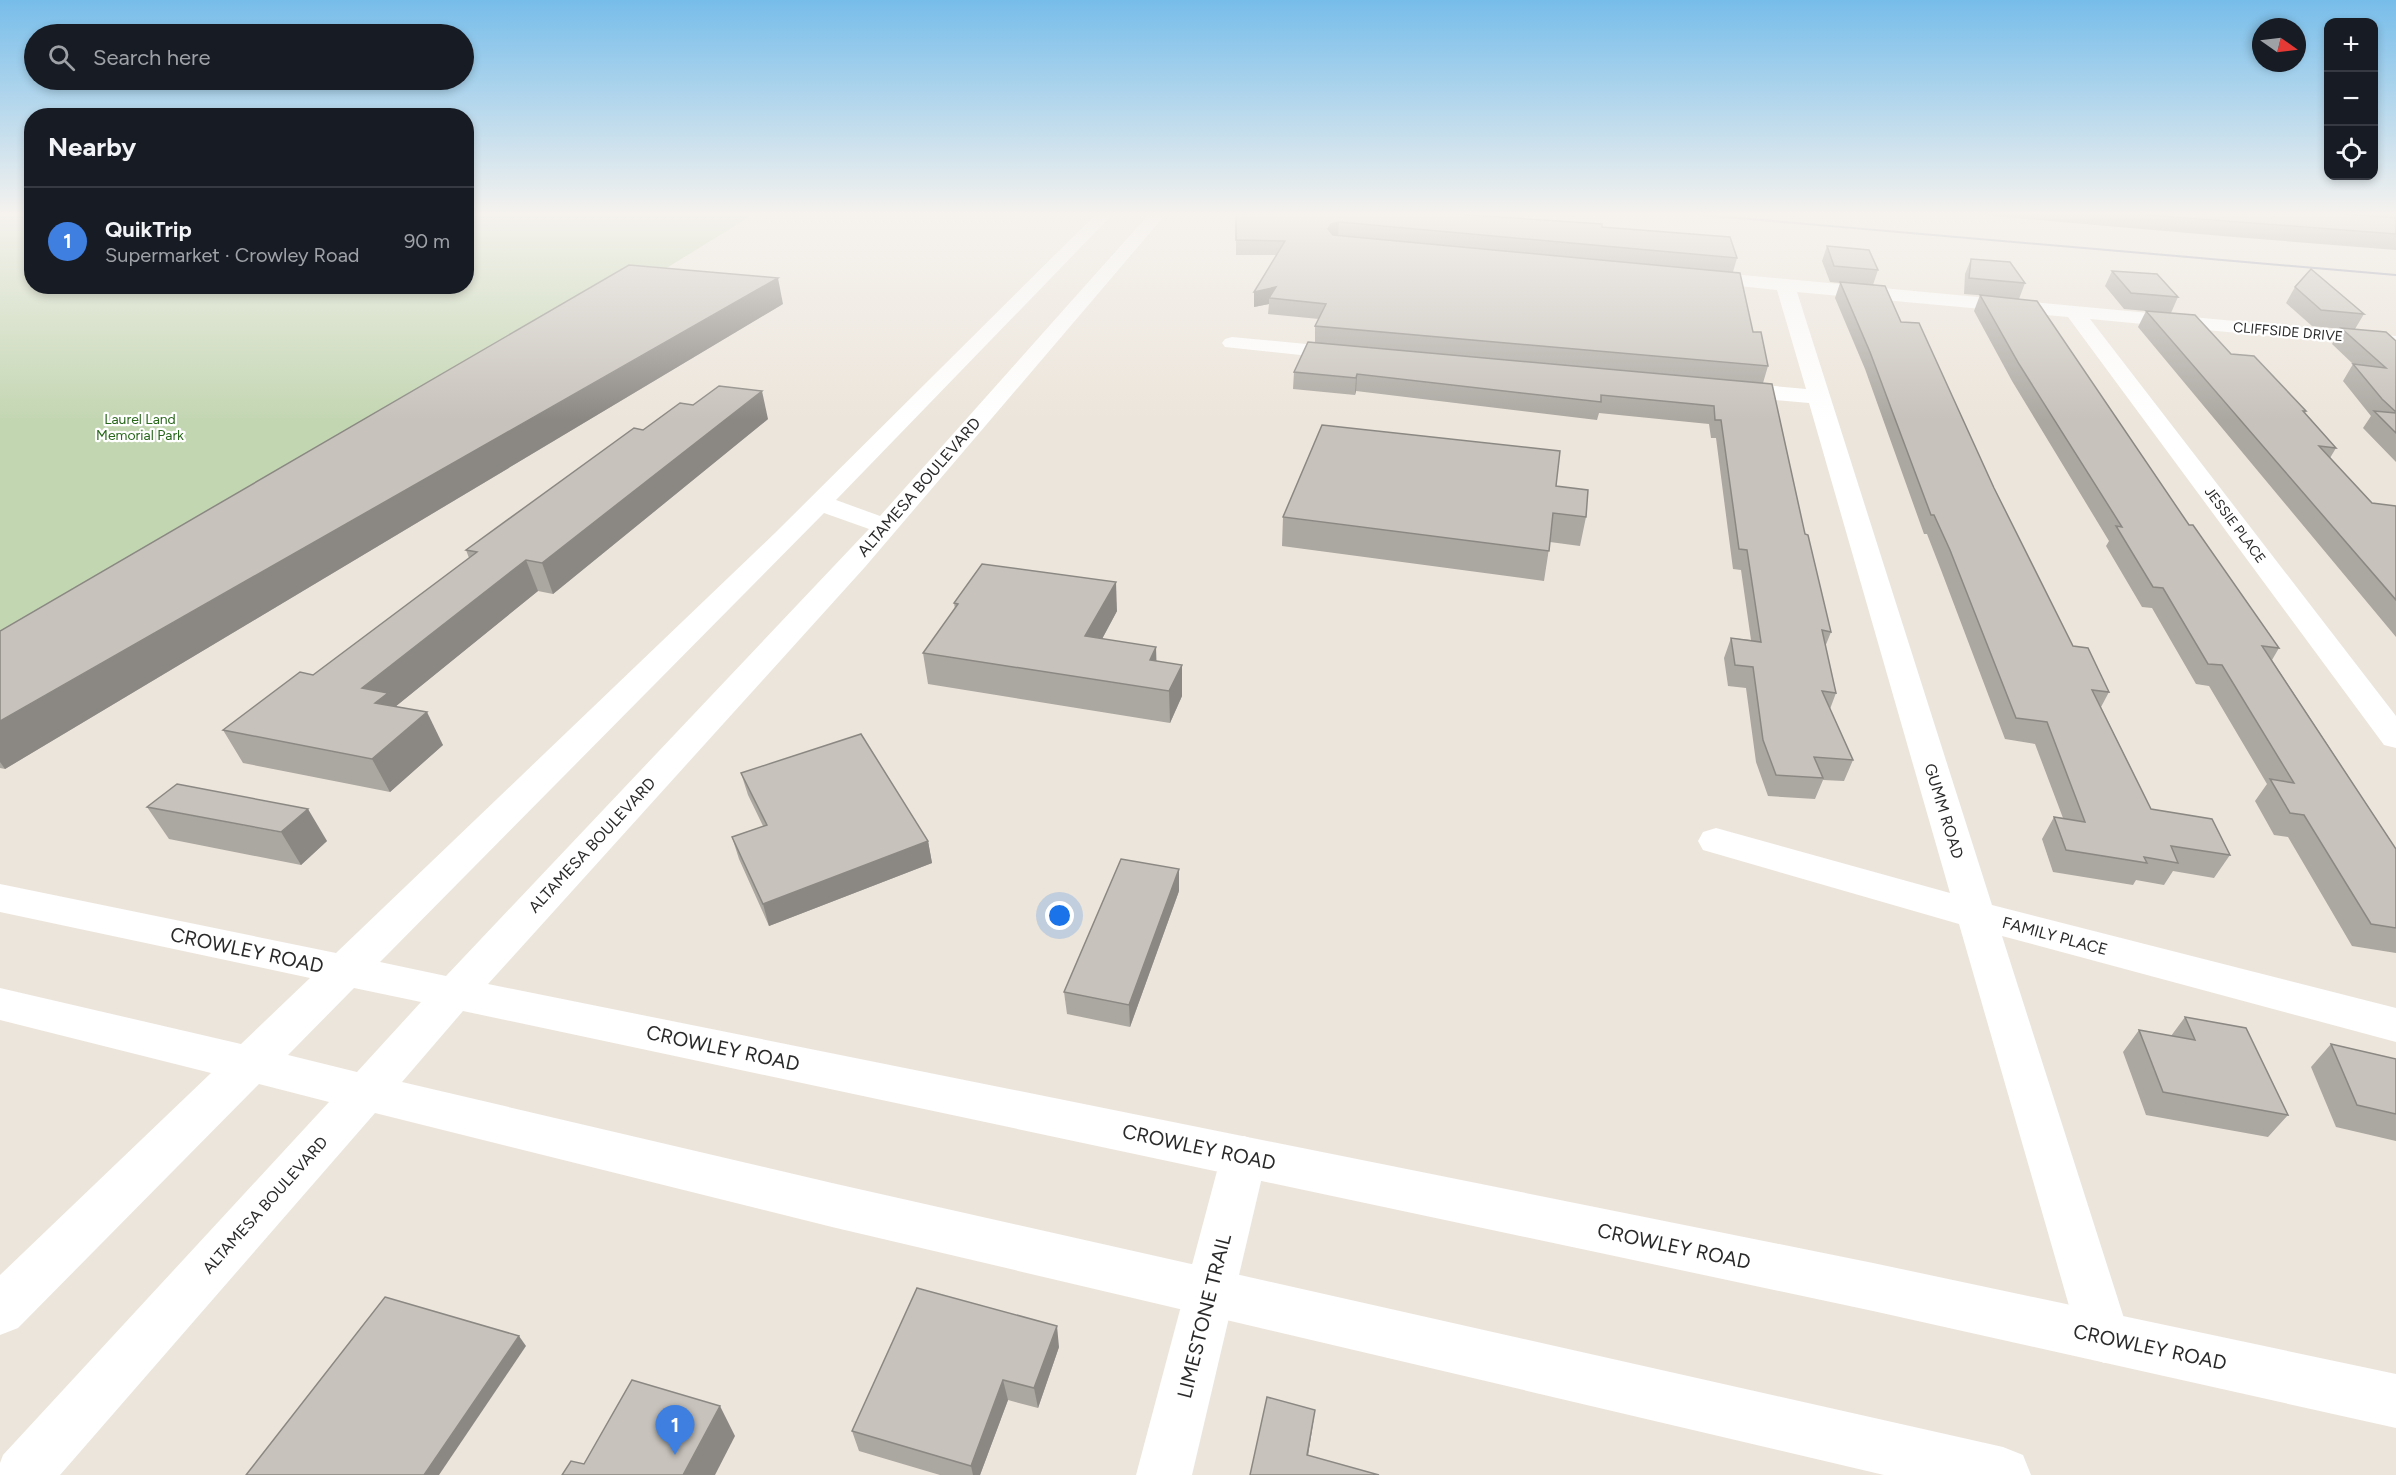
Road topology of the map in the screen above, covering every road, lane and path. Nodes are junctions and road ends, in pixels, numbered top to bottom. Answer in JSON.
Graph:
{"nodes":[{"id":1,"x":1037,"y":283,"type":"edge"},
{"id":2,"x":1098,"y":283,"type":"edge"},
{"id":3,"x":1762,"y":283,"type":"edge"},
{"id":4,"x":1785,"y":285,"type":"junction"},
{"id":5,"x":2074,"y":312,"type":"junction"},
{"id":6,"x":2396,"y":342,"type":"edge"},
{"id":7,"x":1232,"y":344,"type":"dead end"},
{"id":8,"x":1373,"y":356,"type":"edge"},
{"id":9,"x":1713,"y":388,"type":"edge"},
{"id":10,"x":1819,"y":397,"type":"junction"},
{"id":11,"x":819,"y":503,"type":"junction"},
{"id":12,"x":885,"y":526,"type":"junction"},
{"id":13,"x":2396,"y":738,"type":"edge"},
{"id":14,"x":1716,"y":841,"type":"dead end"},
{"id":15,"x":0,"y":898,"type":"edge"},
{"id":16,"x":1974,"y":914,"type":"junction"},
{"id":17,"x":345,"y":970,"type":"junction"},
{"id":18,"x":456,"y":992,"type":"junction"},
{"id":19,"x":0,"y":1004,"type":"edge"},
{"id":20,"x":2396,"y":1025,"type":"edge"},
{"id":21,"x":249,"y":1065,"type":"junction"},
{"id":22,"x":367,"y":1093,"type":"junction"},
{"id":23,"x":1244,"y":1156,"type":"junction"},
{"id":24,"x":1210,"y":1292,"type":"junction"},
{"id":25,"x":0,"y":1310,"type":"edge"},
{"id":26,"x":2104,"y":1337,"type":"junction"},
{"id":27,"x":2396,"y":1401,"type":"edge"},
{"id":28,"x":23,"y":1475,"type":"edge"},
{"id":29,"x":1164,"y":1475,"type":"edge"},
{"id":30,"x":2003,"y":1475,"type":"edge"}],
"edges":[{"from":1,"to":11,"type":"main road"},
{"from":2,"to":12,"type":"main road","name":"ALTAMESA BOULEVARD"},
{"from":3,"to":4,"type":"main road","name":"CLIFFSIDE DRIVE"},
{"from":4,"to":5,"type":"main road","name":"CLIFFSIDE DRIVE"},
{"from":4,"to":10,"type":"main road","name":"GUMM ROAD"},
{"from":5,"to":6,"type":"main road","name":"CLIFFSIDE DRIVE"},
{"from":5,"to":13,"type":"main road","name":"JESSIE PLACE"},
{"from":7,"to":8,"type":"main road"},
{"from":9,"to":10,"type":"main road"},
{"from":10,"to":16,"type":"main road","name":"GUMM ROAD"},
{"from":11,"to":12,"type":"main road"},
{"from":11,"to":17,"type":"main road"},
{"from":12,"to":18,"type":"main road","name":"ALTAMESA BOULEVARD"},
{"from":14,"to":16,"type":"main road","name":"FAMILY PLACE"},
{"from":15,"to":17,"type":"main road","name":"CROWLEY ROAD"},
{"from":16,"to":20,"type":"main road","name":"FAMILY PLACE"},
{"from":16,"to":26,"type":"main road","name":"GUMM ROAD"},
{"from":17,"to":18,"type":"main road","name":"CROWLEY ROAD"},
{"from":17,"to":21,"type":"main road"},
{"from":18,"to":22,"type":"main road","name":"ALTAMESA BOULEVARD"},
{"from":18,"to":23,"type":"main road","name":"CROWLEY ROAD"},
{"from":19,"to":21,"type":"main road"},
{"from":21,"to":22,"type":"main road"},
{"from":21,"to":25,"type":"main road"},
{"from":22,"to":24,"type":"main road"},
{"from":22,"to":28,"type":"main road","name":"ALTAMESA BOULEVARD"},
{"from":23,"to":24,"type":"main road","name":"LIMESTONE TRAIL"},
{"from":23,"to":26,"type":"main road","name":"CROWLEY ROAD"},
{"from":24,"to":29,"type":"main road","name":"LIMESTONE TRAIL"},
{"from":24,"to":30,"type":"main road"},
{"from":26,"to":27,"type":"main road","name":"CROWLEY ROAD"}]}
